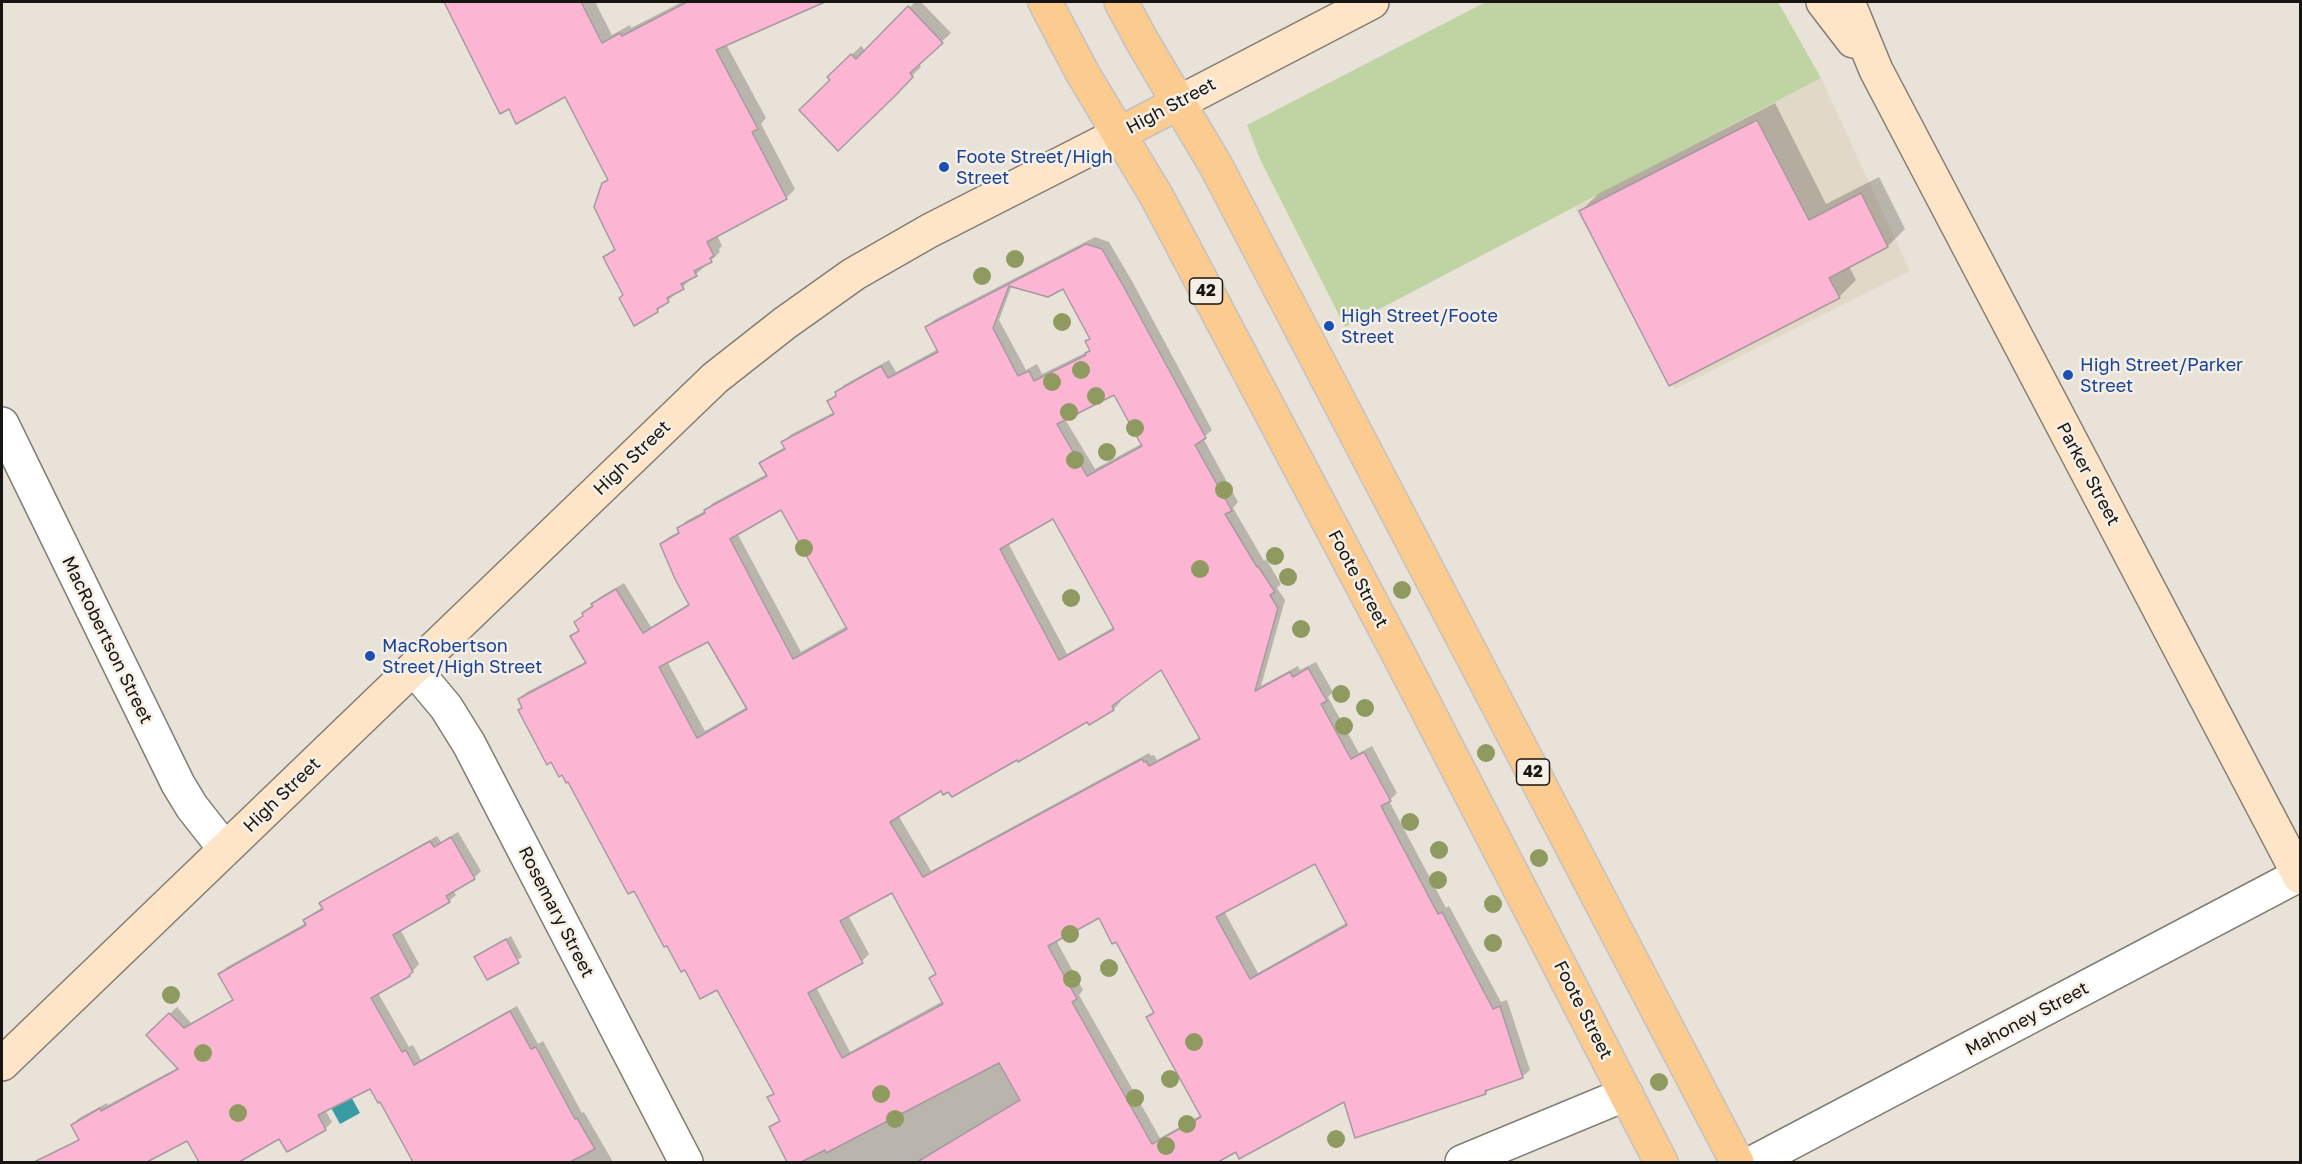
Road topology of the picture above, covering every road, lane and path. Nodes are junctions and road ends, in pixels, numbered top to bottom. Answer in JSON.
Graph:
{"nodes":[{"id":1,"x":1046,"y":2,"type":"edge"},
{"id":2,"x":1121,"y":2,"type":"edge"},
{"id":3,"x":1372,"y":2,"type":"edge"},
{"id":4,"x":1823,"y":2,"type":"edge"},
{"id":5,"x":1848,"y":2,"type":"edge"},
{"id":6,"x":1876,"y":70,"type":"junction"},
{"id":7,"x":1180,"y":102,"type":"junction"},
{"id":8,"x":1119,"y":134,"type":"junction"},
{"id":9,"x":2,"y":424,"type":"edge"},
{"id":10,"x":414,"y":669,"type":"junction"},
{"id":11,"x":225,"y":849,"type":"junction"},
{"id":12,"x":2300,"y":876,"type":"edge"},
{"id":13,"x":2,"y":1064,"type":"edge"},
{"id":14,"x":1626,"y":1094,"type":"junction"},
{"id":15,"x":686,"y":1162,"type":"edge"},
{"id":16,"x":1462,"y":1162,"type":"edge"},
{"id":17,"x":1661,"y":1162,"type":"edge"},
{"id":18,"x":1737,"y":1162,"type":"edge"},
{"id":19,"x":1754,"y":1162,"type":"edge"}],
"edges":[{"from":1,"to":8,"type":"main road","name":"Foote Street","number":"42"},
{"from":2,"to":7,"type":"main road","number":"42"},
{"from":3,"to":7,"type":"main road","name":"High Street"},
{"from":4,"to":6,"type":"main road","name":"Parker Street"},
{"from":5,"to":6,"type":"main road","name":"Parker Street"},
{"from":6,"to":12,"type":"main road","name":"Parker Street"},
{"from":7,"to":8,"type":"main road","name":"High Street"},
{"from":7,"to":18,"type":"main road","number":"42"},
{"from":8,"to":10,"type":"main road","name":"High Street"},
{"from":8,"to":14,"type":"main road","name":"Foote Street","number":"42"},
{"from":9,"to":11,"type":"street","name":"MacRobertson Street"},
{"from":10,"to":11,"type":"main road","name":"High Street"},
{"from":10,"to":15,"type":"street","name":"Rosemary Street"},
{"from":11,"to":13,"type":"main road","name":"High Street"},
{"from":12,"to":19,"type":"street","name":"Mahoney Street"},
{"from":14,"to":16,"type":"street"},
{"from":14,"to":17,"type":"main road","name":"Foote Street","number":"42"}]}
